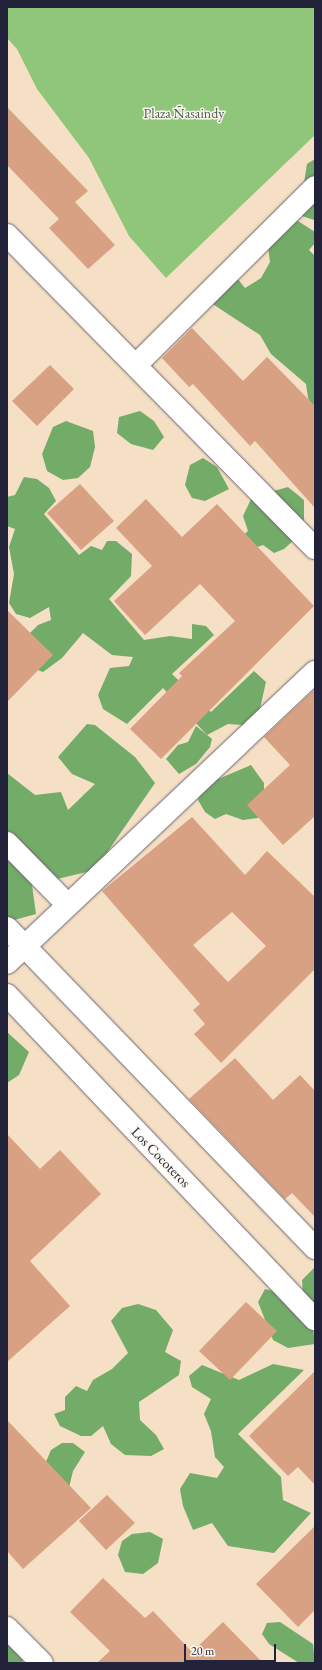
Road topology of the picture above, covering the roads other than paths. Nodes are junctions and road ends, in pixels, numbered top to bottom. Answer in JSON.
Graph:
{"nodes":[{"id":1,"x":315,"y":187,"type":"edge"},
{"id":2,"x":7,"y":235,"type":"edge"},
{"id":3,"x":137,"y":364,"type":"junction"},
{"id":4,"x":315,"y":548,"type":"edge"},
{"id":5,"x":315,"y":672,"type":"edge"},
{"id":6,"x":7,"y":843,"type":"edge"},
{"id":7,"x":67,"y":904,"type":"junction"},
{"id":8,"x":7,"y":928,"type":"edge"},
{"id":9,"x":24,"y":945,"type":"junction"},
{"id":10,"x":7,"y":962,"type":"edge"},
{"id":11,"x":7,"y":995,"type":"edge"},
{"id":12,"x":315,"y":1248,"type":"edge"},
{"id":13,"x":315,"y":1319,"type":"edge"},
{"id":14,"x":7,"y":1628,"type":"edge"},
{"id":15,"x":42,"y":1663,"type":"edge"}],
"edges":[{"from":1,"to":3,"type":"street"},
{"from":2,"to":3,"type":"street"},
{"from":3,"to":4,"type":"street"},
{"from":5,"to":7,"type":"street"},
{"from":6,"to":7,"type":"street"},
{"from":7,"to":9,"type":"street"},
{"from":8,"to":9,"type":"street"},
{"from":9,"to":10,"type":"street"},
{"from":9,"to":12,"type":"street"},
{"from":11,"to":13,"type":"street","name":"Los Cocoteros"},
{"from":14,"to":15,"type":"street"}]}
